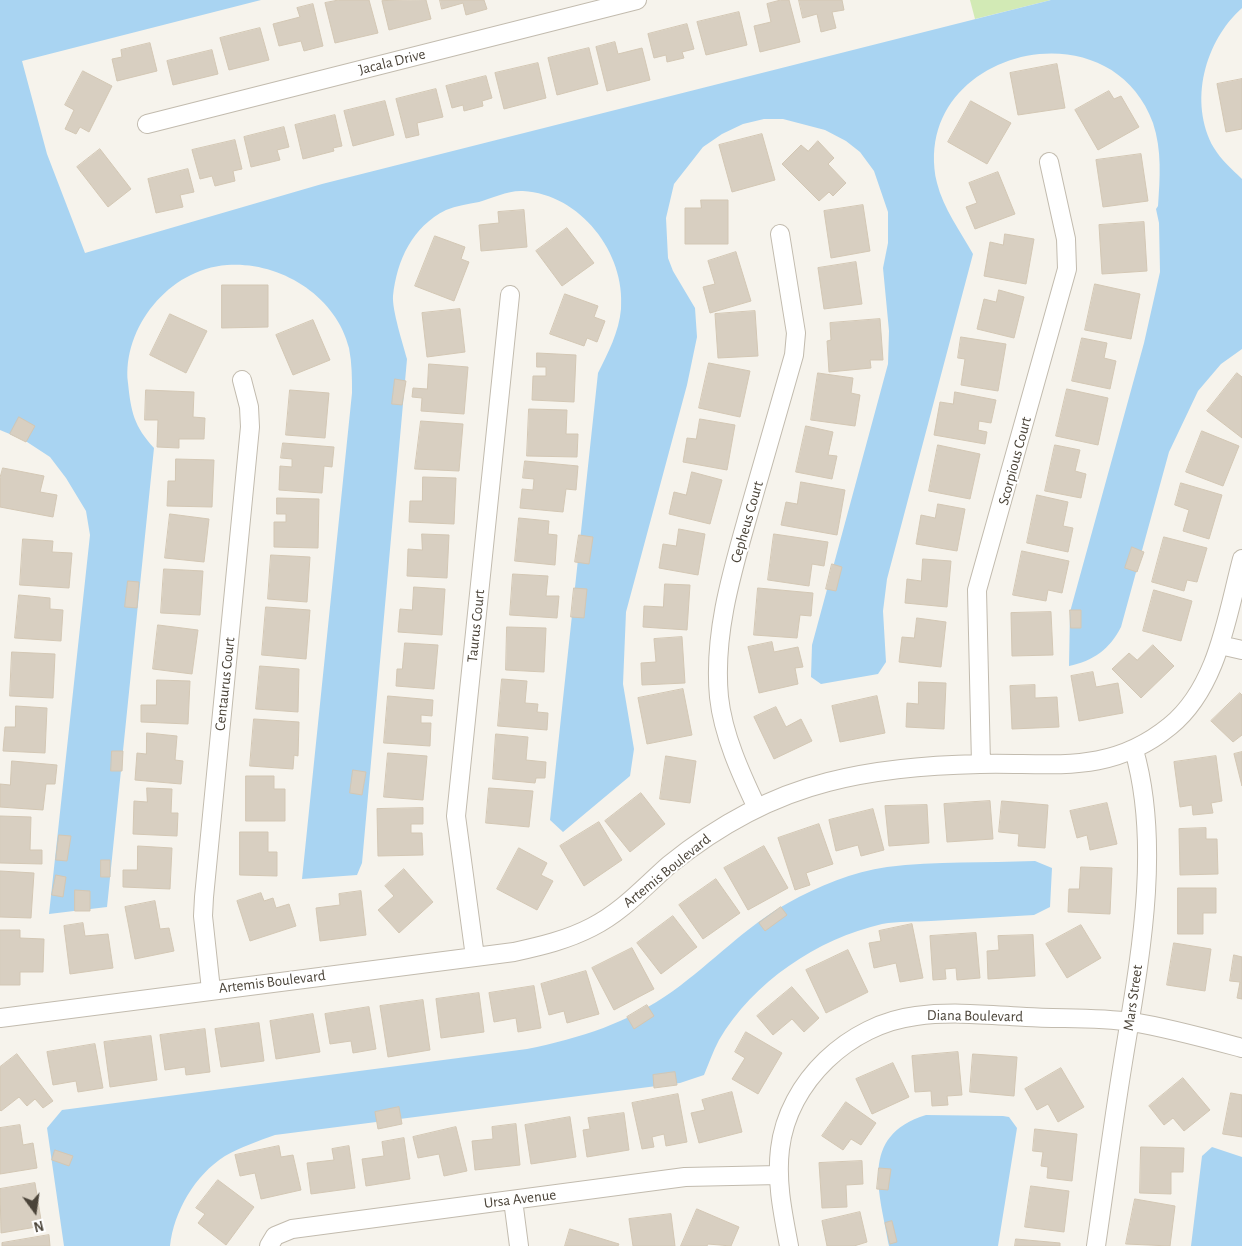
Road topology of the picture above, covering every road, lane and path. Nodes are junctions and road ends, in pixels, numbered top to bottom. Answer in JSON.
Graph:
{"nodes":[{"id":1,"x":637,"y":0,"type":"edge"},
{"id":2,"x":147,"y":124,"type":"dead end"},
{"id":3,"x":1049,"y":162,"type":"dead end"},
{"id":4,"x":780,"y":234,"type":"dead end"},
{"id":5,"x":510,"y":295,"type":"dead end"},
{"id":6,"x":242,"y":380,"type":"dead end"},
{"id":7,"x":1242,"y":559,"type":"edge"},
{"id":8,"x":1220,"y":645,"type":"junction"},
{"id":9,"x":1242,"y":650,"type":"edge"},
{"id":10,"x":1134,"y":750,"type":"junction"},
{"id":11,"x":982,"y":764,"type":"junction"},
{"id":12,"x":757,"y":808,"type":"junction"},
{"id":13,"x":475,"y":957,"type":"junction"},
{"id":14,"x":211,"y":990,"type":"junction"},
{"id":15,"x":0,"y":1018,"type":"edge"},
{"id":16,"x":1130,"y":1022,"type":"junction"},
{"id":17,"x":1242,"y":1048,"type":"edge"},
{"id":18,"x":778,"y":1174,"type":"junction"},
{"id":19,"x":513,"y":1200,"type":"junction"},
{"id":20,"x":269,"y":1246,"type":"edge"},
{"id":21,"x":519,"y":1246,"type":"edge"},
{"id":22,"x":789,"y":1246,"type":"edge"},
{"id":23,"x":1096,"y":1246,"type":"edge"}],
"edges":[{"from":1,"to":2,"type":"street","name":"Jacala Drive"},
{"from":3,"to":11,"type":"street","name":"Scorpious Court"},
{"from":4,"to":12,"type":"street","name":"Cepheus Court"},
{"from":5,"to":13,"type":"street","name":"Taurus Court"},
{"from":6,"to":14,"type":"street","name":"Centaurus Court"},
{"from":7,"to":8,"type":"street","name":"Artemis Boulevard"},
{"from":8,"to":9,"type":"street"},
{"from":8,"to":10,"type":"street","name":"Artemis Boulevard"},
{"from":10,"to":11,"type":"street","name":"Artemis Boulevard"},
{"from":10,"to":16,"type":"street","name":"Mars Street"},
{"from":11,"to":12,"type":"street","name":"Artemis Boulevard"},
{"from":12,"to":13,"type":"street","name":"Artemis Boulevard"},
{"from":13,"to":14,"type":"street","name":"Artemis Boulevard"},
{"from":14,"to":15,"type":"street","name":"Artemis Boulevard"},
{"from":16,"to":17,"type":"street","name":"Diana Boulevard"},
{"from":16,"to":18,"type":"street","name":"Diana Boulevard"},
{"from":16,"to":23,"type":"street","name":"Mars Street"},
{"from":18,"to":19,"type":"street","name":"Ursa Avenue"},
{"from":18,"to":22,"type":"street","name":"Diana Boulevard"},
{"from":19,"to":20,"type":"street","name":"Ursa Avenue"},
{"from":19,"to":21,"type":"street"}]}
